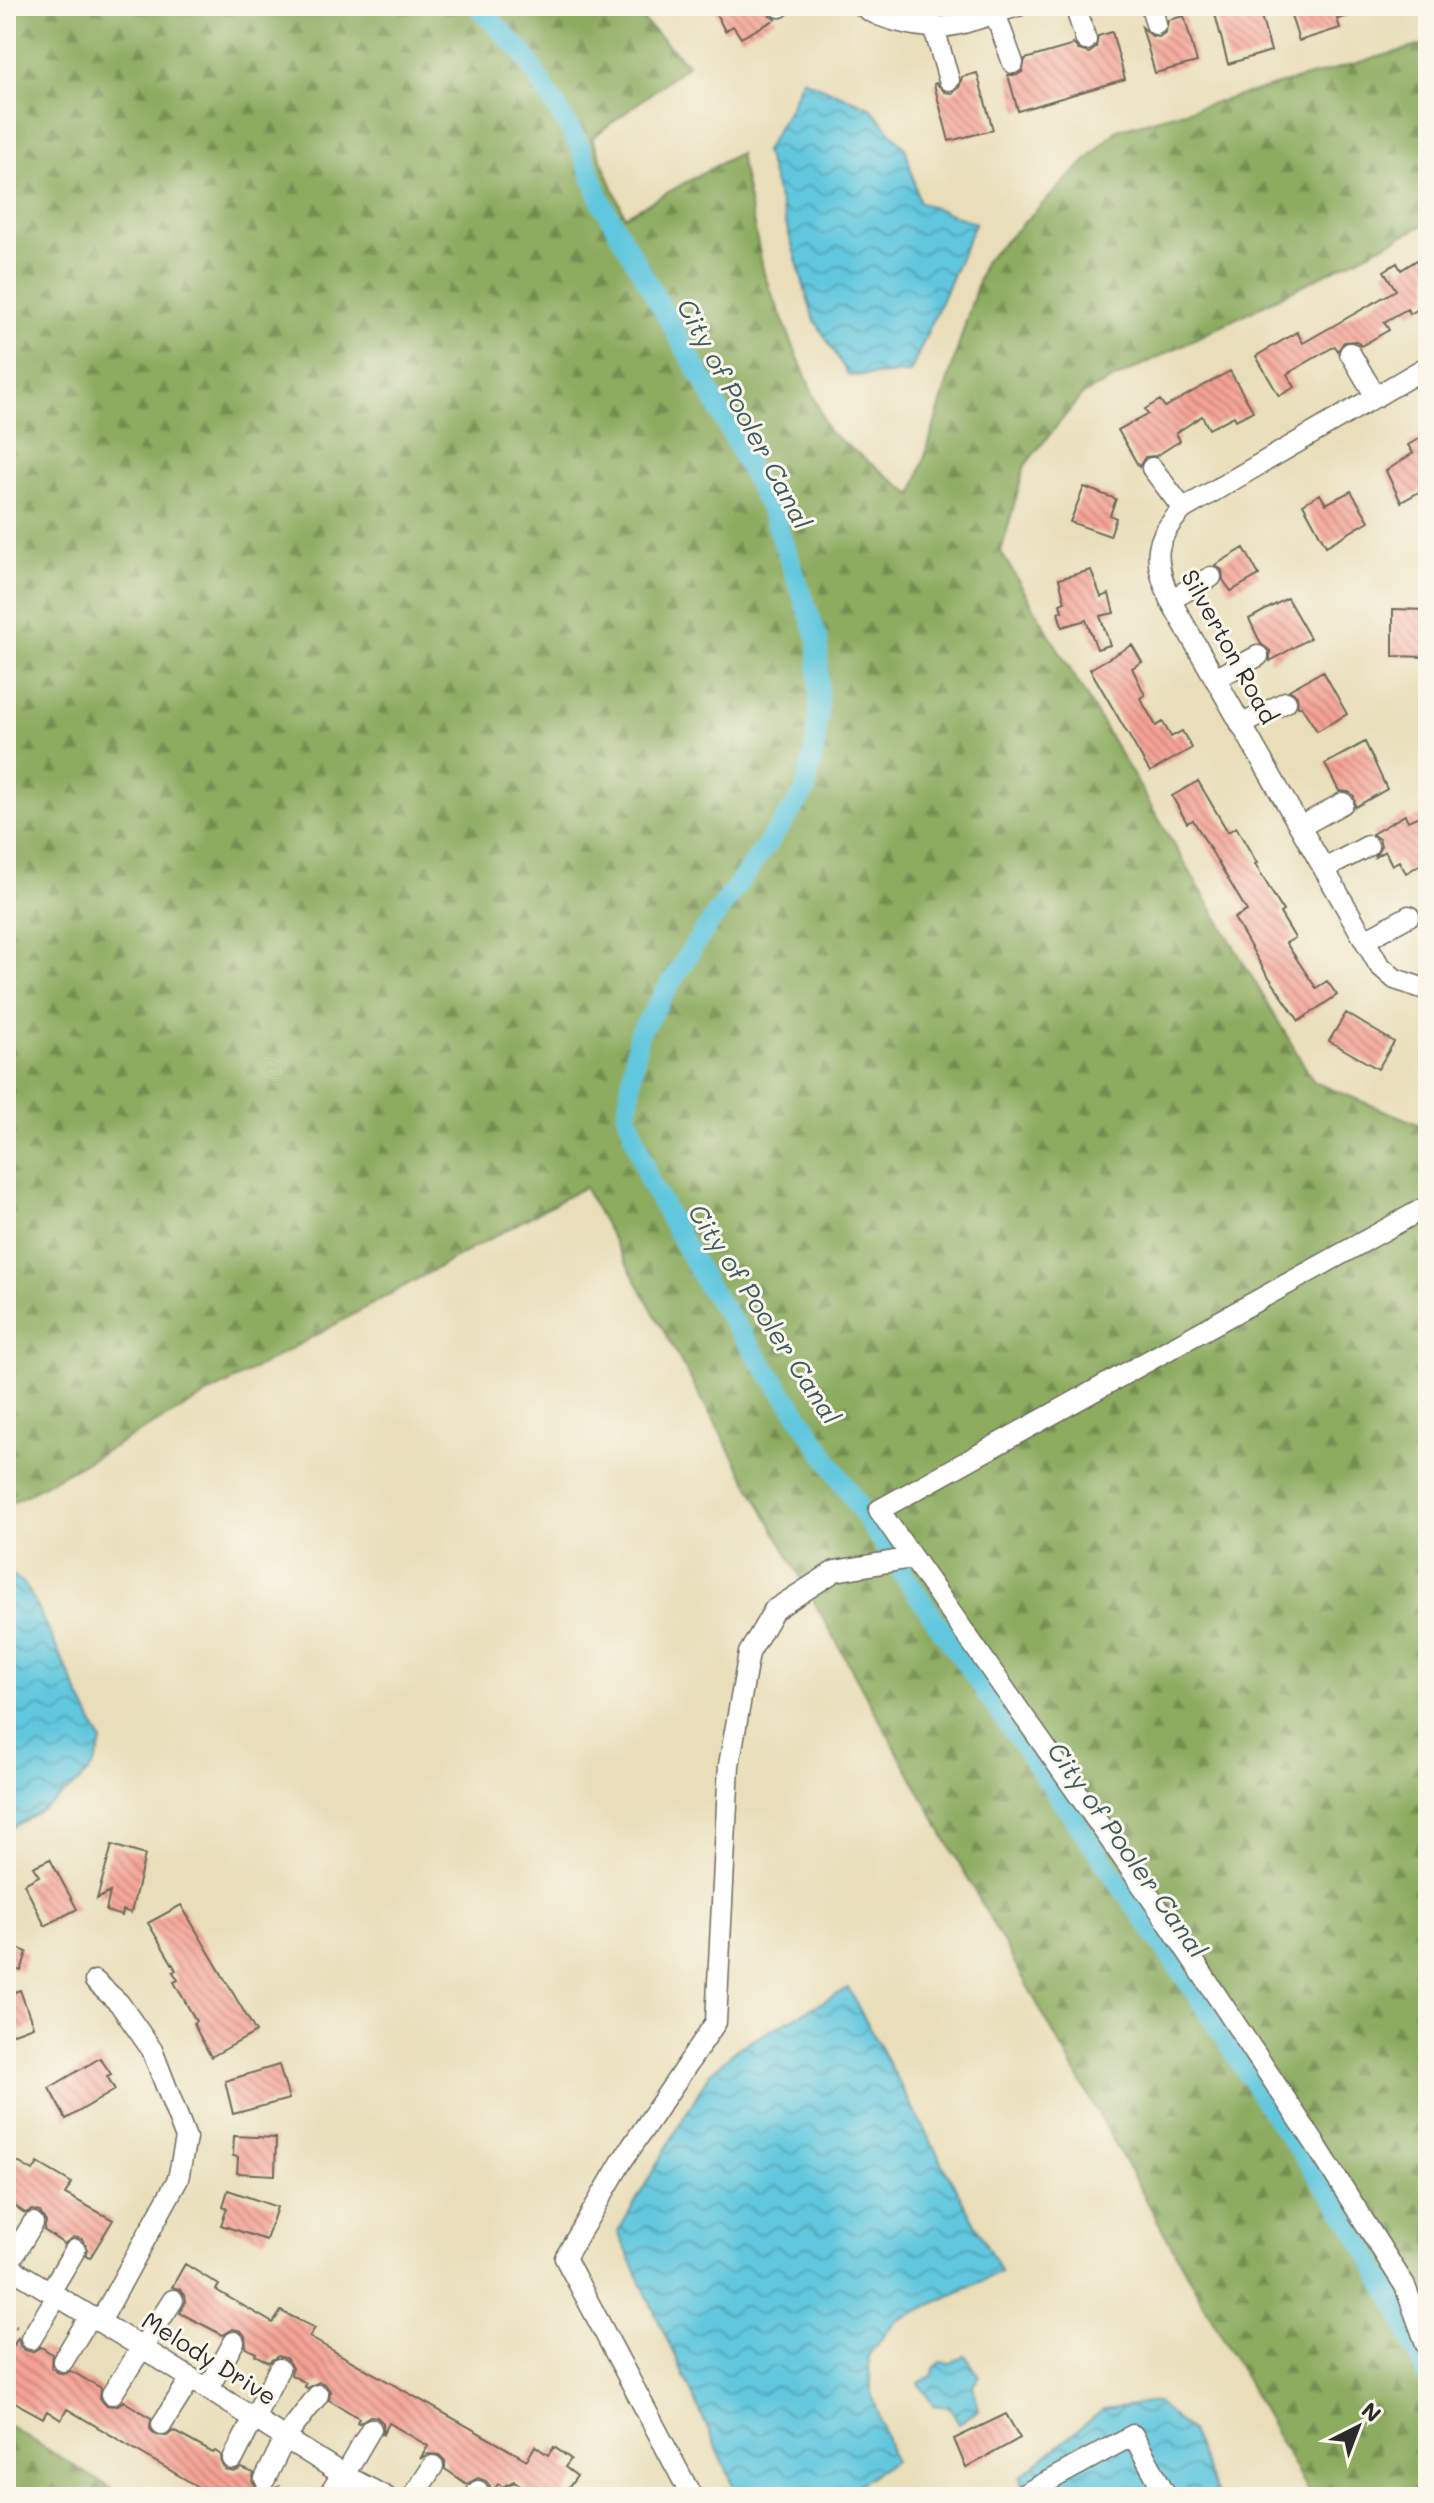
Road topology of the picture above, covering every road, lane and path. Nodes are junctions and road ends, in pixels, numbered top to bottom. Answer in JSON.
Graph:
{"nodes":[{"id":1,"x":862,"y":6,"type":"edge"},
{"id":2,"x":1018,"y":6,"type":"edge"},
{"id":3,"x":1075,"y":6,"type":"edge"},
{"id":4,"x":995,"y":13,"type":"junction"},
{"id":5,"x":963,"y":15,"type":"edge"},
{"id":6,"x":934,"y":28,"type":"junction"},
{"id":7,"x":1086,"y":40,"type":"dead end"},
{"id":8,"x":1013,"y":63,"type":"dead end"},
{"id":9,"x":949,"y":80,"type":"dead end"},
{"id":10,"x":1350,"y":353,"type":"dead end"},
{"id":11,"x":1428,"y":366,"type":"edge"},
{"id":12,"x":1376,"y":397,"type":"junction"},
{"id":13,"x":1152,"y":468,"type":"dead end"},
{"id":14,"x":1183,"y":509,"type":"junction"},
{"id":15,"x":1211,"y":577,"type":"dead end"},
{"id":16,"x":1170,"y":600,"type":"junction"},
{"id":17,"x":1258,"y":656,"type":"dead end"},
{"id":18,"x":1215,"y":679,"type":"junction"},
{"id":19,"x":1286,"y":702,"type":"dead end"},
{"id":20,"x":1241,"y":725,"type":"junction"},
{"id":21,"x":1343,"y":803,"type":"dead end"},
{"id":22,"x":1300,"y":827,"type":"junction"},
{"id":23,"x":1368,"y":846,"type":"dead end"},
{"id":24,"x":1324,"y":869,"type":"junction"},
{"id":25,"x":1409,"y":916,"type":"dead end"},
{"id":26,"x":1365,"y":940,"type":"junction"},
{"id":27,"x":1428,"y":990,"type":"edge"},
{"id":28,"x":1428,"y":1206,"type":"edge"},
{"id":29,"x":912,"y":1558,"type":"junction"},
{"id":30,"x":95,"y":1981,"type":"dead end"},
{"id":31,"x":33,"y":2223,"type":"dead end"},
{"id":32,"x":75,"y":2250,"type":"dead end"},
{"id":33,"x":6,"y":2265,"type":"edge"},
{"id":34,"x":54,"y":2294,"type":"junction"},
{"id":35,"x":173,"y":2300,"type":"dead end"},
{"id":36,"x":95,"y":2319,"type":"junction"},
{"id":37,"x":31,"y":2339,"type":"dead end"},
{"id":38,"x":234,"y":2342,"type":"dead end"},
{"id":39,"x":141,"y":2347,"type":"junction"},
{"id":40,"x":1428,"y":2349,"type":"edge"},
{"id":41,"x":63,"y":2361,"type":"dead end"},
{"id":42,"x":279,"y":2369,"type":"dead end"},
{"id":43,"x":200,"y":2383,"type":"junction"},
{"id":44,"x":112,"y":2394,"type":"dead end"},
{"id":45,"x":318,"y":2395,"type":"dead end"},
{"id":46,"x":255,"y":2418,"type":"junction"},
{"id":47,"x":162,"y":2424,"type":"dead end"},
{"id":48,"x":371,"y":2429,"type":"dead end"},
{"id":49,"x":285,"y":2438,"type":"junction"},
{"id":50,"x":233,"y":2459,"type":"dead end"},
{"id":51,"x":433,"y":2466,"type":"dead end"},
{"id":52,"x":343,"y":2475,"type":"junction"},
{"id":53,"x":265,"y":2479,"type":"dead end"},
{"id":54,"x":328,"y":2497,"type":"edge"},
{"id":55,"x":386,"y":2497,"type":"edge"},
{"id":56,"x":413,"y":2497,"type":"edge"},
{"id":57,"x":692,"y":2497,"type":"edge"},
{"id":58,"x":1019,"y":2497,"type":"edge"},
{"id":59,"x":1167,"y":2497,"type":"edge"}],
"edges":[{"from":1,"to":6,"type":"street"},
{"from":2,"to":4,"type":"street"},
{"from":3,"to":7,"type":"street"},
{"from":4,"to":5,"type":"street"},
{"from":4,"to":8,"type":"street"},
{"from":5,"to":6,"type":"street"},
{"from":6,"to":9,"type":"street"},
{"from":10,"to":12,"type":"street"},
{"from":11,"to":12,"type":"street","name":"Silverton Road"},
{"from":12,"to":14,"type":"street","name":"Silverton Road"},
{"from":13,"to":14,"type":"street"},
{"from":14,"to":16,"type":"street","name":"Silverton Road"},
{"from":15,"to":16,"type":"street"},
{"from":16,"to":18,"type":"street","name":"Silverton Road"},
{"from":17,"to":18,"type":"street"},
{"from":18,"to":20,"type":"street","name":"Silverton Road"},
{"from":19,"to":20,"type":"street"},
{"from":20,"to":22,"type":"street","name":"Silverton Road"},
{"from":21,"to":22,"type":"street"},
{"from":22,"to":24,"type":"street","name":"Silverton Road"},
{"from":23,"to":24,"type":"street"},
{"from":24,"to":26,"type":"street","name":"Silverton Road"},
{"from":25,"to":26,"type":"street"},
{"from":26,"to":27,"type":"street","name":"Silverton Road"},
{"from":28,"to":29,"type":"street"},
{"from":29,"to":40,"type":"street"},
{"from":29,"to":57,"type":"street"},
{"from":30,"to":36,"type":"street"},
{"from":31,"to":33,"type":"street"},
{"from":32,"to":34,"type":"street"},
{"from":33,"to":34,"type":"street","name":"Melody Drive"},
{"from":34,"to":36,"type":"street","name":"Melody Drive"},
{"from":34,"to":37,"type":"street"},
{"from":35,"to":39,"type":"street"},
{"from":36,"to":39,"type":"street","name":"Melody Drive"},
{"from":36,"to":41,"type":"street"},
{"from":38,"to":43,"type":"street"},
{"from":39,"to":43,"type":"street","name":"Melody Drive"},
{"from":39,"to":44,"type":"street"},
{"from":42,"to":46,"type":"street"},
{"from":43,"to":46,"type":"street","name":"Melody Drive"},
{"from":43,"to":47,"type":"street"},
{"from":45,"to":49,"type":"street"},
{"from":46,"to":49,"type":"street","name":"Melody Drive"},
{"from":46,"to":50,"type":"street"},
{"from":48,"to":52,"type":"street"},
{"from":49,"to":52,"type":"street","name":"Melody Drive"},
{"from":49,"to":53,"type":"street"},
{"from":51,"to":56,"type":"street"},
{"from":52,"to":54,"type":"street"},
{"from":52,"to":55,"type":"street","name":"Melody Drive"},
{"from":58,"to":59,"type":"street"}]}
